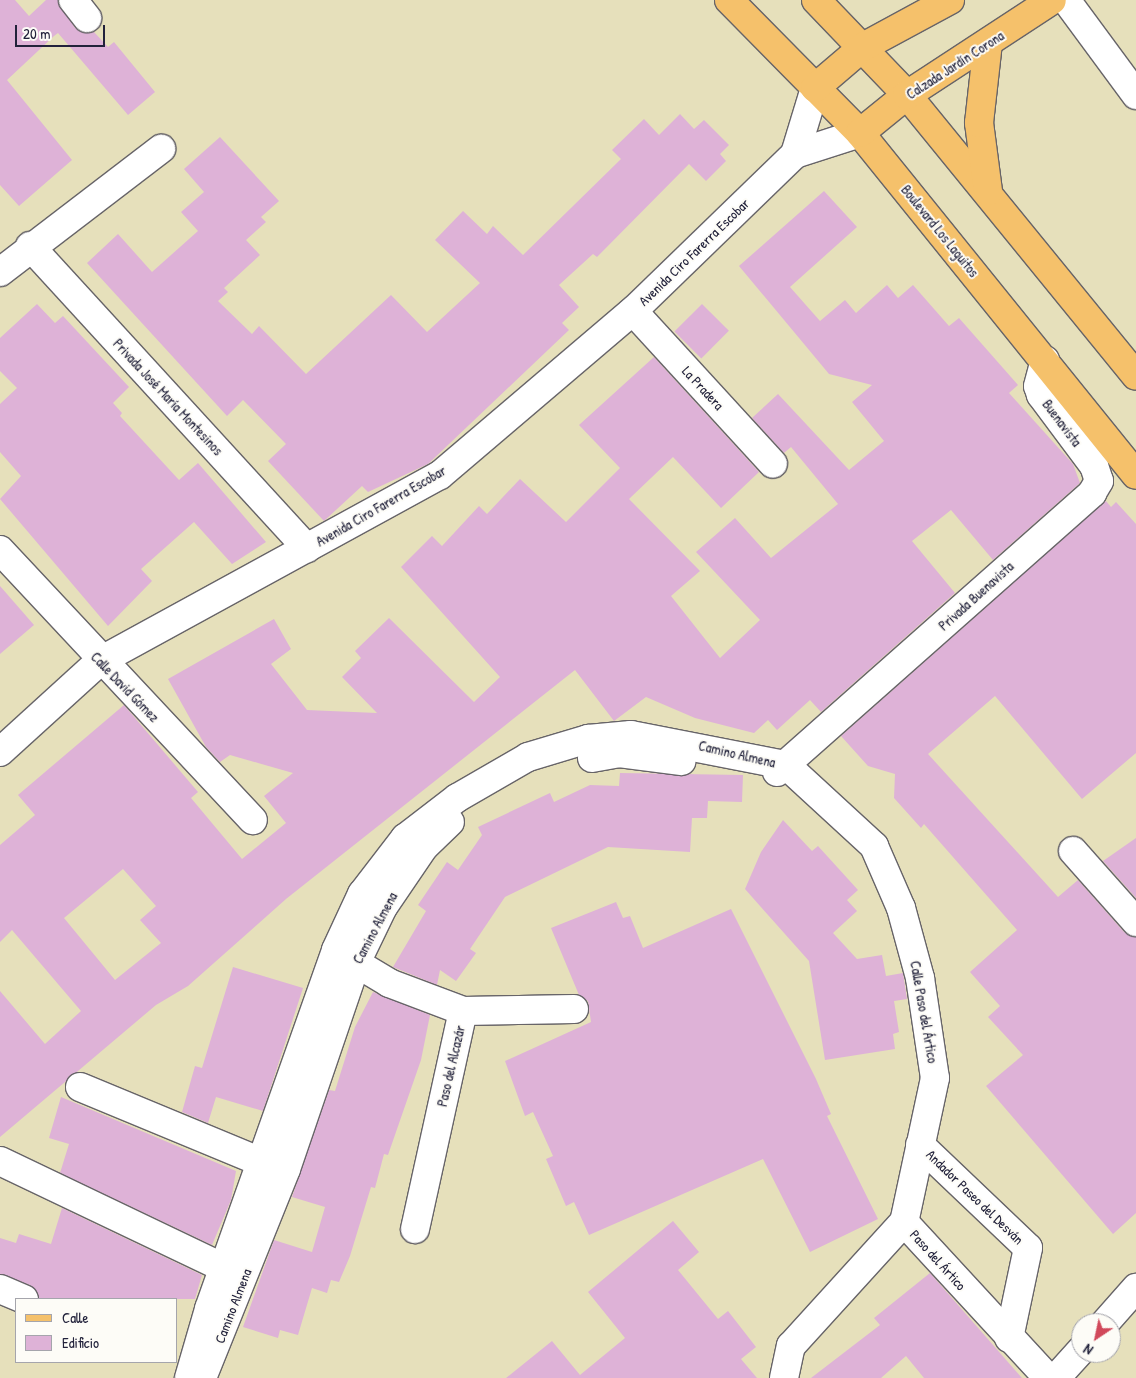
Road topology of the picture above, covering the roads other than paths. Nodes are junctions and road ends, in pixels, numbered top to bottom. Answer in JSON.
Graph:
{"nodes":[{"id":1,"x":729,"y":0,"type":"edge"},
{"id":2,"x":816,"y":0,"type":"edge"},
{"id":3,"x":950,"y":0,"type":"edge"},
{"id":4,"x":1052,"y":0,"type":"edge"},
{"id":5,"x":1066,"y":0,"type":"edge"},
{"id":6,"x":988,"y":42,"type":"junction"},
{"id":7,"x":863,"y":47,"type":"junction"},
{"id":8,"x":815,"y":88,"type":"junction"},
{"id":9,"x":908,"y":95,"type":"junction"},
{"id":10,"x":1136,"y":95,"type":"edge"},
{"id":11,"x":860,"y":133,"type":"junction"},
{"id":12,"x":161,"y":149,"type":"dead end"},
{"id":13,"x":795,"y":154,"type":"junction"},
{"id":14,"x":988,"y":192,"type":"junction"},
{"id":15,"x":30,"y":246,"type":"junction"},
{"id":16,"x":0,"y":272,"type":"edge"},
{"id":17,"x":633,"y":311,"type":"junction"},
{"id":18,"x":1045,"y":360,"type":"junction"},
{"id":19,"x":1136,"y":376,"type":"edge"},
{"id":20,"x":773,"y":464,"type":"dead end"},
{"id":21,"x":1136,"y":475,"type":"edge"},
{"id":22,"x":1099,"y":482,"type":"joint"},
{"id":23,"x":307,"y":548,"type":"junction"},
{"id":24,"x":0,"y":550,"type":"edge"},
{"id":25,"x":100,"y":661,"type":"junction"},
{"id":26,"x":0,"y":752,"type":"edge"},
{"id":27,"x":781,"y":769,"type":"junction"},
{"id":28,"x":253,"y":820,"type":"dead end"},
{"id":29,"x":1073,"y":851,"type":"dead end"},
{"id":30,"x":1136,"y":922,"type":"edge"},
{"id":31,"x":356,"y":963,"type":"junction"},
{"id":32,"x":574,"y":1009,"type":"dead end"},
{"id":33,"x":463,"y":1011,"type":"junction"},
{"id":34,"x":80,"y":1087,"type":"dead end"},
{"id":35,"x":920,"y":1145,"type":"junction"},
{"id":36,"x":0,"y":1161,"type":"edge"},
{"id":37,"x":261,"y":1162,"type":"junction"},
{"id":38,"x":904,"y":1222,"type":"junction"},
{"id":39,"x":415,"y":1229,"type":"dead end"},
{"id":40,"x":224,"y":1268,"type":"junction"},
{"id":41,"x":1136,"y":1288,"type":"edge"},
{"id":42,"x":0,"y":1289,"type":"edge"},
{"id":43,"x":22,"y":1298,"type":"edge"},
{"id":44,"x":1114,"y":1313,"type":"edge"},
{"id":45,"x":1009,"y":1338,"type":"junction"},
{"id":46,"x":1071,"y":1361,"type":"edge"},
{"id":47,"x":198,"y":1372,"type":"edge"},
{"id":48,"x":784,"y":1378,"type":"edge"},
{"id":49,"x":1048,"y":1378,"type":"edge"},
{"id":50,"x":1056,"y":1378,"type":"edge"}],
"edges":[{"from":1,"to":8,"type":"main road","name":"Boulevard Los Laguitos"},
{"from":2,"to":7,"type":"main road"},
{"from":3,"to":7,"type":"main road"},
{"from":4,"to":6,"type":"main road","name":"Calzada Jardín Corona"},
{"from":5,"to":10,"type":"street"},
{"from":6,"to":9,"type":"main road","name":"Calzada Jardín Corona"},
{"from":6,"to":14,"type":"main road"},
{"from":7,"to":8,"type":"main road"},
{"from":7,"to":9,"type":"main road"},
{"from":8,"to":11,"type":"main road","name":"Boulevard Los Laguitos"},
{"from":8,"to":13,"type":"street","name":"Avenida Ciro Farerra Escobar"},
{"from":9,"to":11,"type":"main road","name":"Calzada Jardín Corona"},
{"from":9,"to":14,"type":"main road"},
{"from":11,"to":13,"type":"street","name":"Avenida Ciro Farerra Escobar"},
{"from":11,"to":18,"type":"main road","name":"Boulevard Los Laguitos"},
{"from":12,"to":15,"type":"street"},
{"from":13,"to":17,"type":"street","name":"Avenida Ciro Farerra Escobar"},
{"from":14,"to":19,"type":"main road"},
{"from":15,"to":16,"type":"street"},
{"from":15,"to":23,"type":"street","name":"Privada José María Montesinos"},
{"from":17,"to":20,"type":"street","name":"La Pradera"},
{"from":17,"to":23,"type":"street","name":"Avenida Ciro Farerra Escobar"},
{"from":18,"to":21,"type":"main road","name":"Boulevard Los Laguitos"},
{"from":18,"to":22,"type":"street","name":"Buenavista"},
{"from":22,"to":27,"type":"street","name":"Privada Buenavista"},
{"from":23,"to":25,"type":"street","name":"Avenida Ciro Farerra Escobar"},
{"from":24,"to":25,"type":"street","name":"Calle David Gómez"},
{"from":25,"to":26,"type":"street","name":"Avenida Ciro Farerra Escobar"},
{"from":25,"to":28,"type":"street","name":"Calle David Gómez"},
{"from":27,"to":31,"type":"street","name":"Camino Almena"},
{"from":27,"to":35,"type":"street","name":"Calle Paso del Ártico"},
{"from":27,"to":37,"type":"street","name":"Camino Almena"},
{"from":29,"to":30,"type":"street"},
{"from":31,"to":33,"type":"street"},
{"from":31,"to":47,"type":"street","name":"Camino Almena"},
{"from":32,"to":33,"type":"street","name":"Paso del Alcazár"},
{"from":33,"to":39,"type":"street","name":"Paso del Alcazár"},
{"from":34,"to":37,"type":"street"},
{"from":35,"to":38,"type":"street","name":"Calle Paso del Ártico"},
{"from":35,"to":45,"type":"street","name":"Andador Paseo del Desván"},
{"from":36,"to":40,"type":"street","name":"Camino Almena"},
{"from":37,"to":40,"type":"street","name":"Camino Almena"},
{"from":38,"to":45,"type":"street","name":"Paso del Ártico"},
{"from":38,"to":48,"type":"street","name":"Paso del Ártico"},
{"from":40,"to":47,"type":"street","name":"Camino Almena"},
{"from":41,"to":44,"type":"street"},
{"from":42,"to":43,"type":"street"},
{"from":45,"to":49,"type":"street","name":"Paso del Ártico"},
{"from":46,"to":50,"type":"street"}]}
